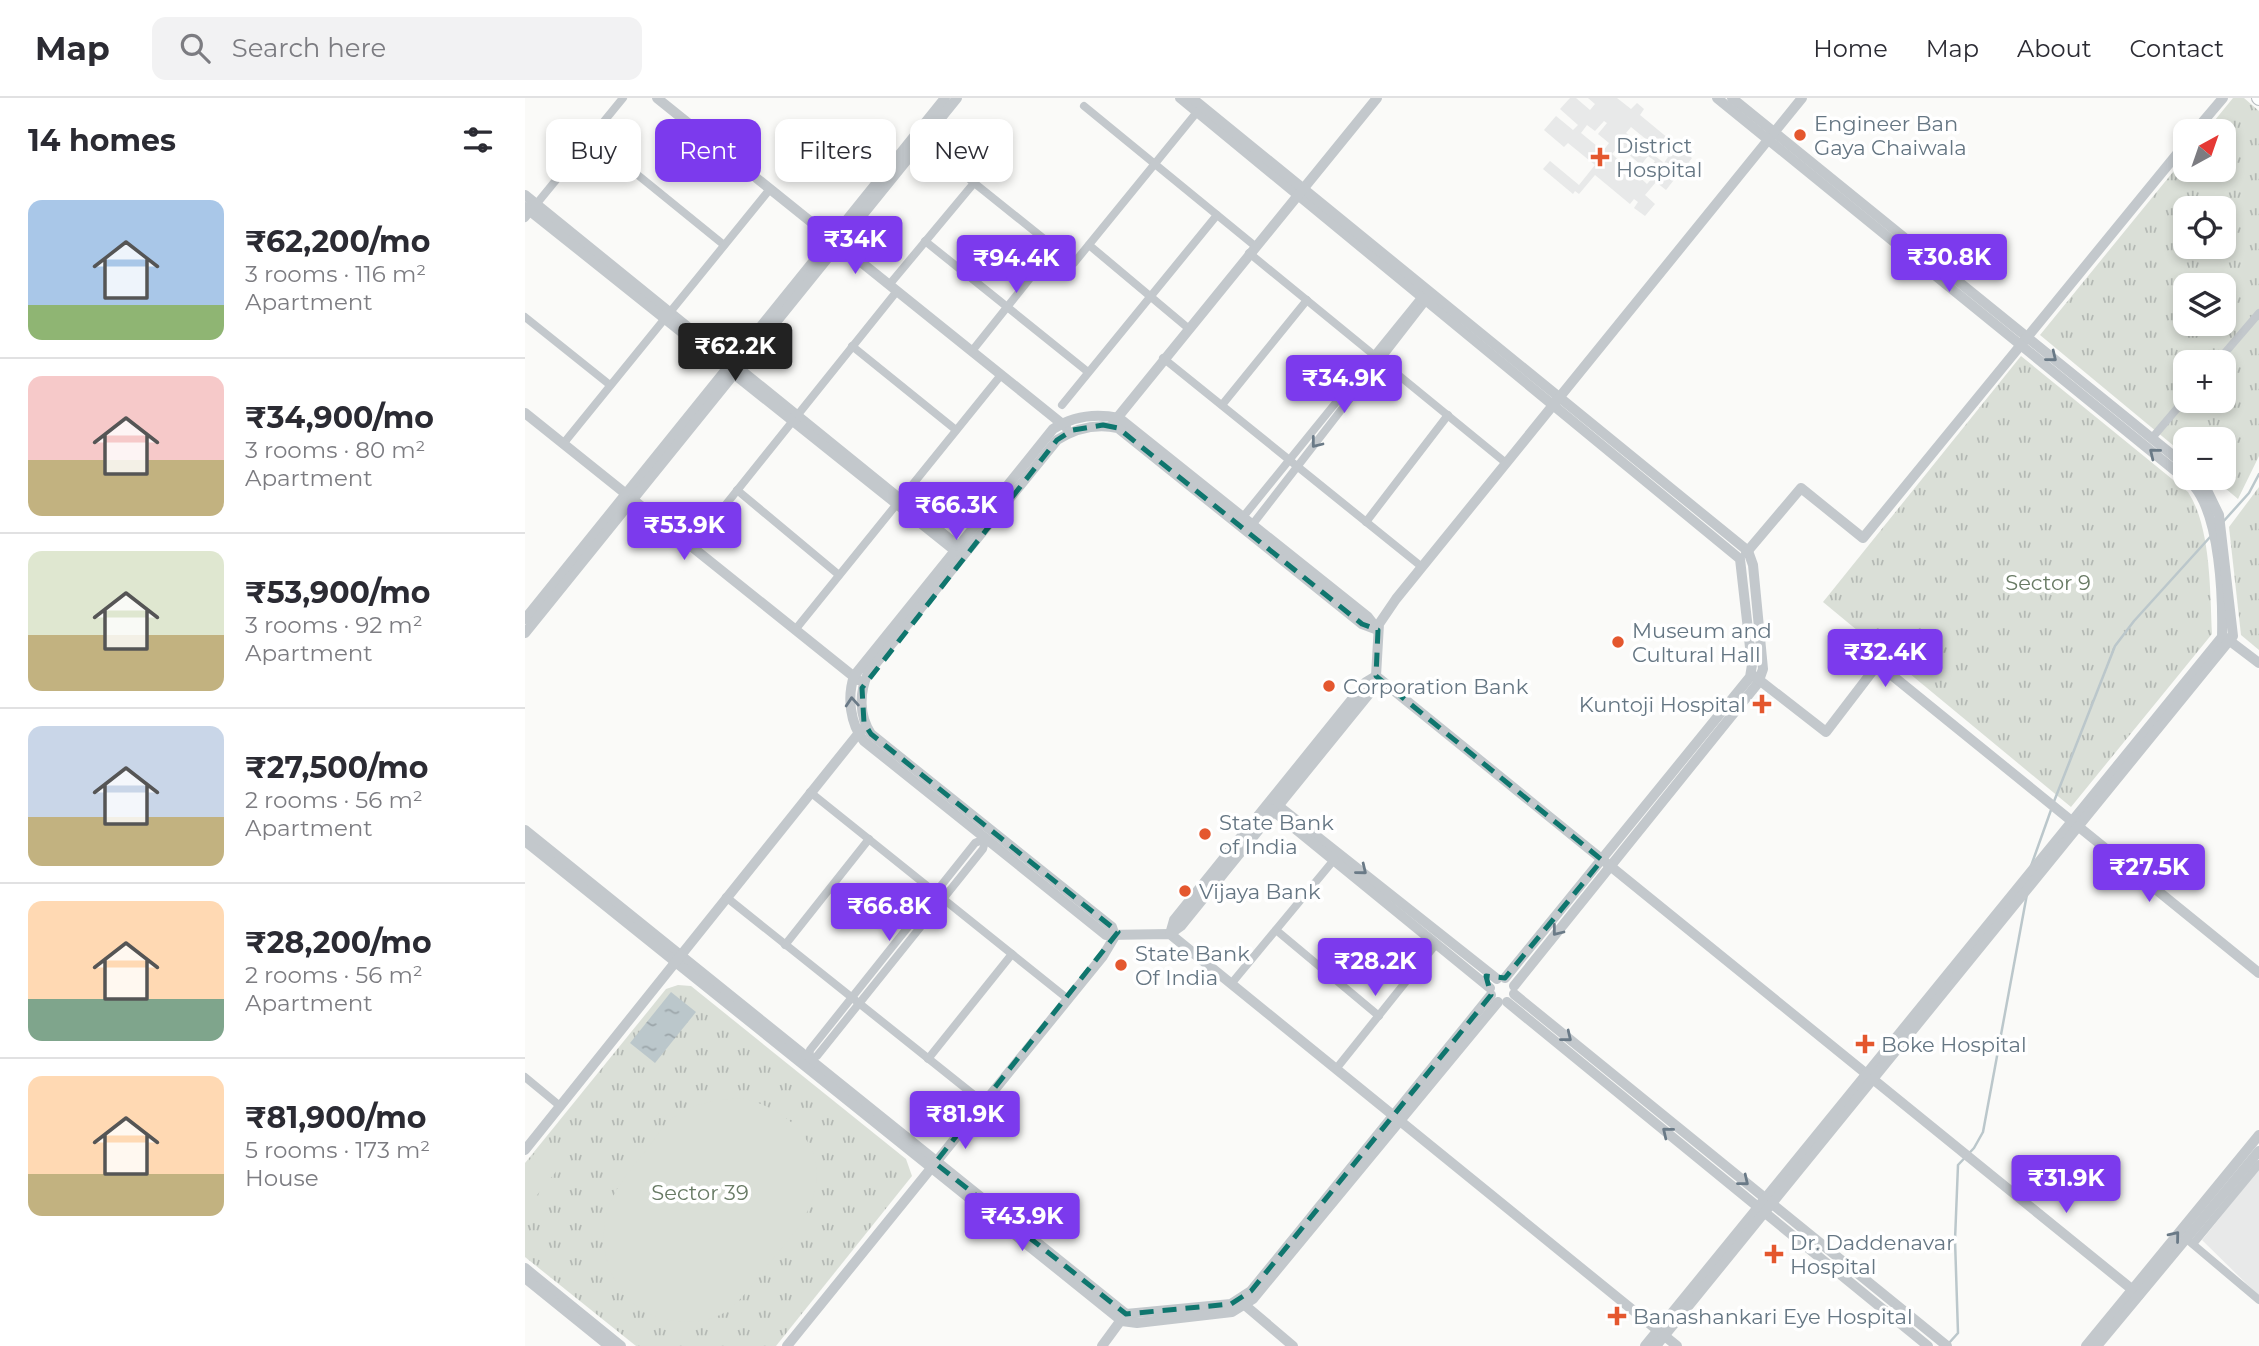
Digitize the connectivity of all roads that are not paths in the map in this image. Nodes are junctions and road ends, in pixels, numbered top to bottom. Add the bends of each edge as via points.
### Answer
1 (623, 98) edge
2 (657, 98) edge
3 (945, 98) edge
4 (957, 98) edge
5 (1180, 98) edge
6 (1192, 98) edge
7 (1377, 98) edge
8 (1717, 98) edge
9 (1732, 98) edge
10 (1803, 98) edge
11 (2223, 98) edge
12 (1084, 106) dead end
13 (1197, 112) junction
14 (606, 119) edge
15 (940, 119) edge
16 (2205, 119) edge
17 (1771, 136) junction
18 (910, 155) edge
19 (2173, 159) edge
20 (1155, 164) junction
21 (641, 178) edge
22 (553, 182) edge
23 (974, 183) joint
24 (770, 189) junction
25 (1300, 191) junction
26 (525, 195) edge
27 (529, 210) edge
28 (1217, 215) junction
29 (835, 241) junction
30 (925, 241) junction
31 (724, 245) junction
32 (1089, 245) junction
33 (1055, 247) junction
34 (1252, 250) junction
35 (893, 288) junction
36 (1426, 295) junction
37 (1150, 296) junction
38 (1307, 300) junction
39 (1007, 307) junction
40 (2259, 313) edge
41 (667, 315) junction
42 (525, 317) edge
43 (1188, 328) junction
44 (2023, 340) junction
45 (852, 346) junction
46 (2227, 350) edge
47 (972, 351) junction
48 (1377, 357) junction
49 (1163, 358) junction
50 (733, 368) junction
51 (1089, 372) junction
52 (1001, 374) junction
53 (610, 385) junction
54 (1557, 400) junction
55 (1062, 405) dead end
56 (1222, 405) junction
57 (525, 413) edge
58 (2173, 413) edge
59 (1448, 415) junction
60 (795, 418) junction
61 (1113, 422) junction
62 (1062, 423) junction
63 (956, 430) junction
64 (1071, 431) junction
65 (2152, 438) junction
66 (563, 444) junction
67 (2173, 455) edge
68 (1289, 460) junction
69 (1506, 463) junction
70 (1298, 467) junction
71 (737, 490) junction
72 (2205, 490) edge
73 (629, 497) junction
74 (899, 501) junction
75 (1243, 517) junction
76 (2216, 518) junction
77 (1366, 522) junction
78 (1252, 525) junction
79 (691, 548) junction
80 (957, 548) junction
81 (1744, 555) junction
82 (965, 556) junction
83 (1422, 566) junction
84 (839, 575) junction
85 (525, 619) edge
86 (795, 630) junction
87 (1378, 630) junction
88 (525, 633) edge
89 (2226, 638) junction
90 (2259, 663) edge
91 (854, 676) junction
92 (1376, 676) junction
93 (1755, 676) junction
94 (863, 684) junction
95 (862, 729) junction
96 (810, 792) junction
97 (1274, 807) junction
98 (2074, 824) junction
99 (525, 830) edge
100 (985, 838) junction
101 (869, 839) junction
102 (525, 841) edge
103 (1333, 861) junction
104 (1605, 862) junction
105 (2022, 889) junction
106 (936, 892) junction
107 (726, 897) junction
108 (943, 899) junction
109 (1276, 930) junction
110 (1170, 934) junction
111 (1115, 936) junction
112 (1436, 944) junction
113 (786, 945) junction
114 (1012, 954) junction
115 (677, 959) junction
116 (2259, 973) edge
117 (1501, 979) junction
118 (1231, 984) junction
119 (1502, 995) junction
120 (1068, 999) junction
121 (856, 1001) junction
122 (1379, 1016) junction
123 (928, 1059) junction
124 (809, 1060) junction
125 (1336, 1069) junction
126 (525, 1077) edge
127 (1871, 1078) junction
128 (984, 1104) junction
129 (560, 1106) junction
130 (1396, 1118) junction
131 (2259, 1135) edge
132 (525, 1150) edge
133 (2259, 1151) edge
134 (2259, 1164) edge
135 (933, 1166) junction
136 (1765, 1205) junction
137 (2190, 1242) junction
138 (525, 1268) edge
139 (525, 1278) edge
140 (2136, 1292) junction
141 (2259, 1300) edge
142 (1242, 1303) junction
143 (1124, 1317) junction
144 (1661, 1333) junction
145 (1943, 1343) edge
146 (609, 1346) edge
147 (621, 1346) edge
148 (787, 1346) edge
149 (1102, 1346) edge
150 (1293, 1346) edge
151 (1645, 1346) edge
152 (1656, 1346) edge
153 (1677, 1346) edge
154 (1929, 1346) edge
155 (2086, 1346) edge
156 (2097, 1346) edge

1 - 14 street
2 - 24 street
3 - 29 street
4 - 15 street
5 - 13 street
6 - 25 street
7 - 25 street
8 - 17 street
9 - 17 street
10 - 17 street
11 - 16 street
12 - 20 street
13 - 20 street
13 - 25 street
17 - 44 street
17 - 54 street
18 - 29 street
19 - 44 street
20 - 28 street
20 - 32 street
21 - 31 street
22 - 27 street
23 - 30 street
23 - 33 street
24 - 29 street
24 - 31 street
25 - 34 street
25 - 36 street
26 - 27 street
27 - 41 street
28 - 34 street
28 - 37 street
29 - 35 street
29 - 50 street
30 - 35 street
30 - 39 street
31 - 41 street
32 - 33 street via 1074,263
32 - 37 street
33 - 39 street
34 - 38 street
34 - 43 street
35 - 45 street
35 - 47 street
36 - 48 street
36 - 54 street
37 - 43 street
37 - 51 street
38 - 48 street
38 - 56 street
39 - 47 street
39 - 51 street
40 - 46 street
41 - 50 street
41 - 53 street
42 - 53 street
43 - 49 street
44 -> 65 street
76 -> 44 street via 2194,486
44 - 81 street via 1863,538 1801,488
45 - 60 street
45 - 63 street
47 - 52 street
48 - 59 street
48 - 68 street
48 -> 70 street
49 - 56 street
49 - 61 street
50 - 60 street
50 - 73 street
51 - 55 street
52 - 62 street
52 - 63 street
53 - 66 street
54 - 69 street
54 - 81 street
56 - 68 street
57 - 66 street
58 - 65 street
59 - 69 street
59 - 77 street
60 - 71 street
60 - 74 street
61 - 62 street via 1069,418
61 - 64 street
61 - 75 street
61 - 87 street via 1362,624
62 - 64 street
62 - 80 street
63 - 74 street
64 - 82 street via 1057,440
65 - 67 street
66 - 73 street
68 - 70 street
68 - 75 street
69 - 83 street
70 - 77 street
70 - 78 street
71 - 79 street
71 - 84 street
72 - 76 street
73 - 79 street
73 - 85 street
73 - 88 street
74 - 80 street
74 - 84 street
75 - 78 street
76 - 89 street via 2233,636
77 - 83 street
78 - 87 street via 1368,617
79 - 86 street
80 - 82 street
80 - 91 street
81 - 93 street
82 - 94 street
83 - 87 street
84 - 86 street
86 - 91 street
87 - 92 street
89 - 90 street
89 - 98 street
91 - 94 street
95 -> 91 street via 854,728
92 - 97 street via 1366,682
92 - 104 street
93 - 98 street via 1826,732 1878,664
93 - 104 street
94 - 95 street
95 - 96 street
95 - 100 street
95 - 111 street via 1112,927
96 - 101 street
96 - 107 street
97 - 103 street
97 - 110 street
97 -> 117 street
98 - 105 street
98 - 105 street via 2038,875
98 - 116 street
99 - 115 street
100 - 106 street via 975,843
100 - 108 street via 983,849
100 - 111 street via 1106,935
101 - 106 street
101 - 113 street
102 - 115 street
103 - 109 street
103 - 112 street
104 - 117 street
104 -> 119 street
104 - 127 street
105 - 127 street
106 - 108 street
106 - 121 street
107 - 113 street
107 - 115 street
108 - 114 street
108 - 121 street
109 - 118 street
109 - 122 street
110 - 111 street
110 - 118 street
111 - 120 street
112 - 119 street
112 - 122 street
113 - 121 street
114 - 120 street
114 - 123 street
115 - 124 street
115 - 129 street
115 - 135 street
117 - 119 street
117 - 119 street
118 - 125 street
119 - 130 street
119 - 136 street
120 - 128 street
121 - 123 street
121 - 124 street via 817,1056
122 - 125 street
123 - 128 street
124 - 135 street
125 - 130 street
126 - 129 street
127 - 136 street
127 - 140 street
128 - 135 street
129 - 132 street
130 - 142 street via 1253,1300
130 - 144 street
140 -> 131 street
133 - 137 street
134 - 137 street
135 - 143 street
135 - 148 street
136 - 144 street
136 - 145 street
136 - 154 street
137 - 140 street
137 - 141 street
138 - 147 street
139 - 146 street
140 - 155 street
140 - 156 street
142 - 143 street via 1232,1312 1137,1323
142 - 150 street
143 - 149 street
144 - 151 street
144 - 152 street
144 - 153 street

